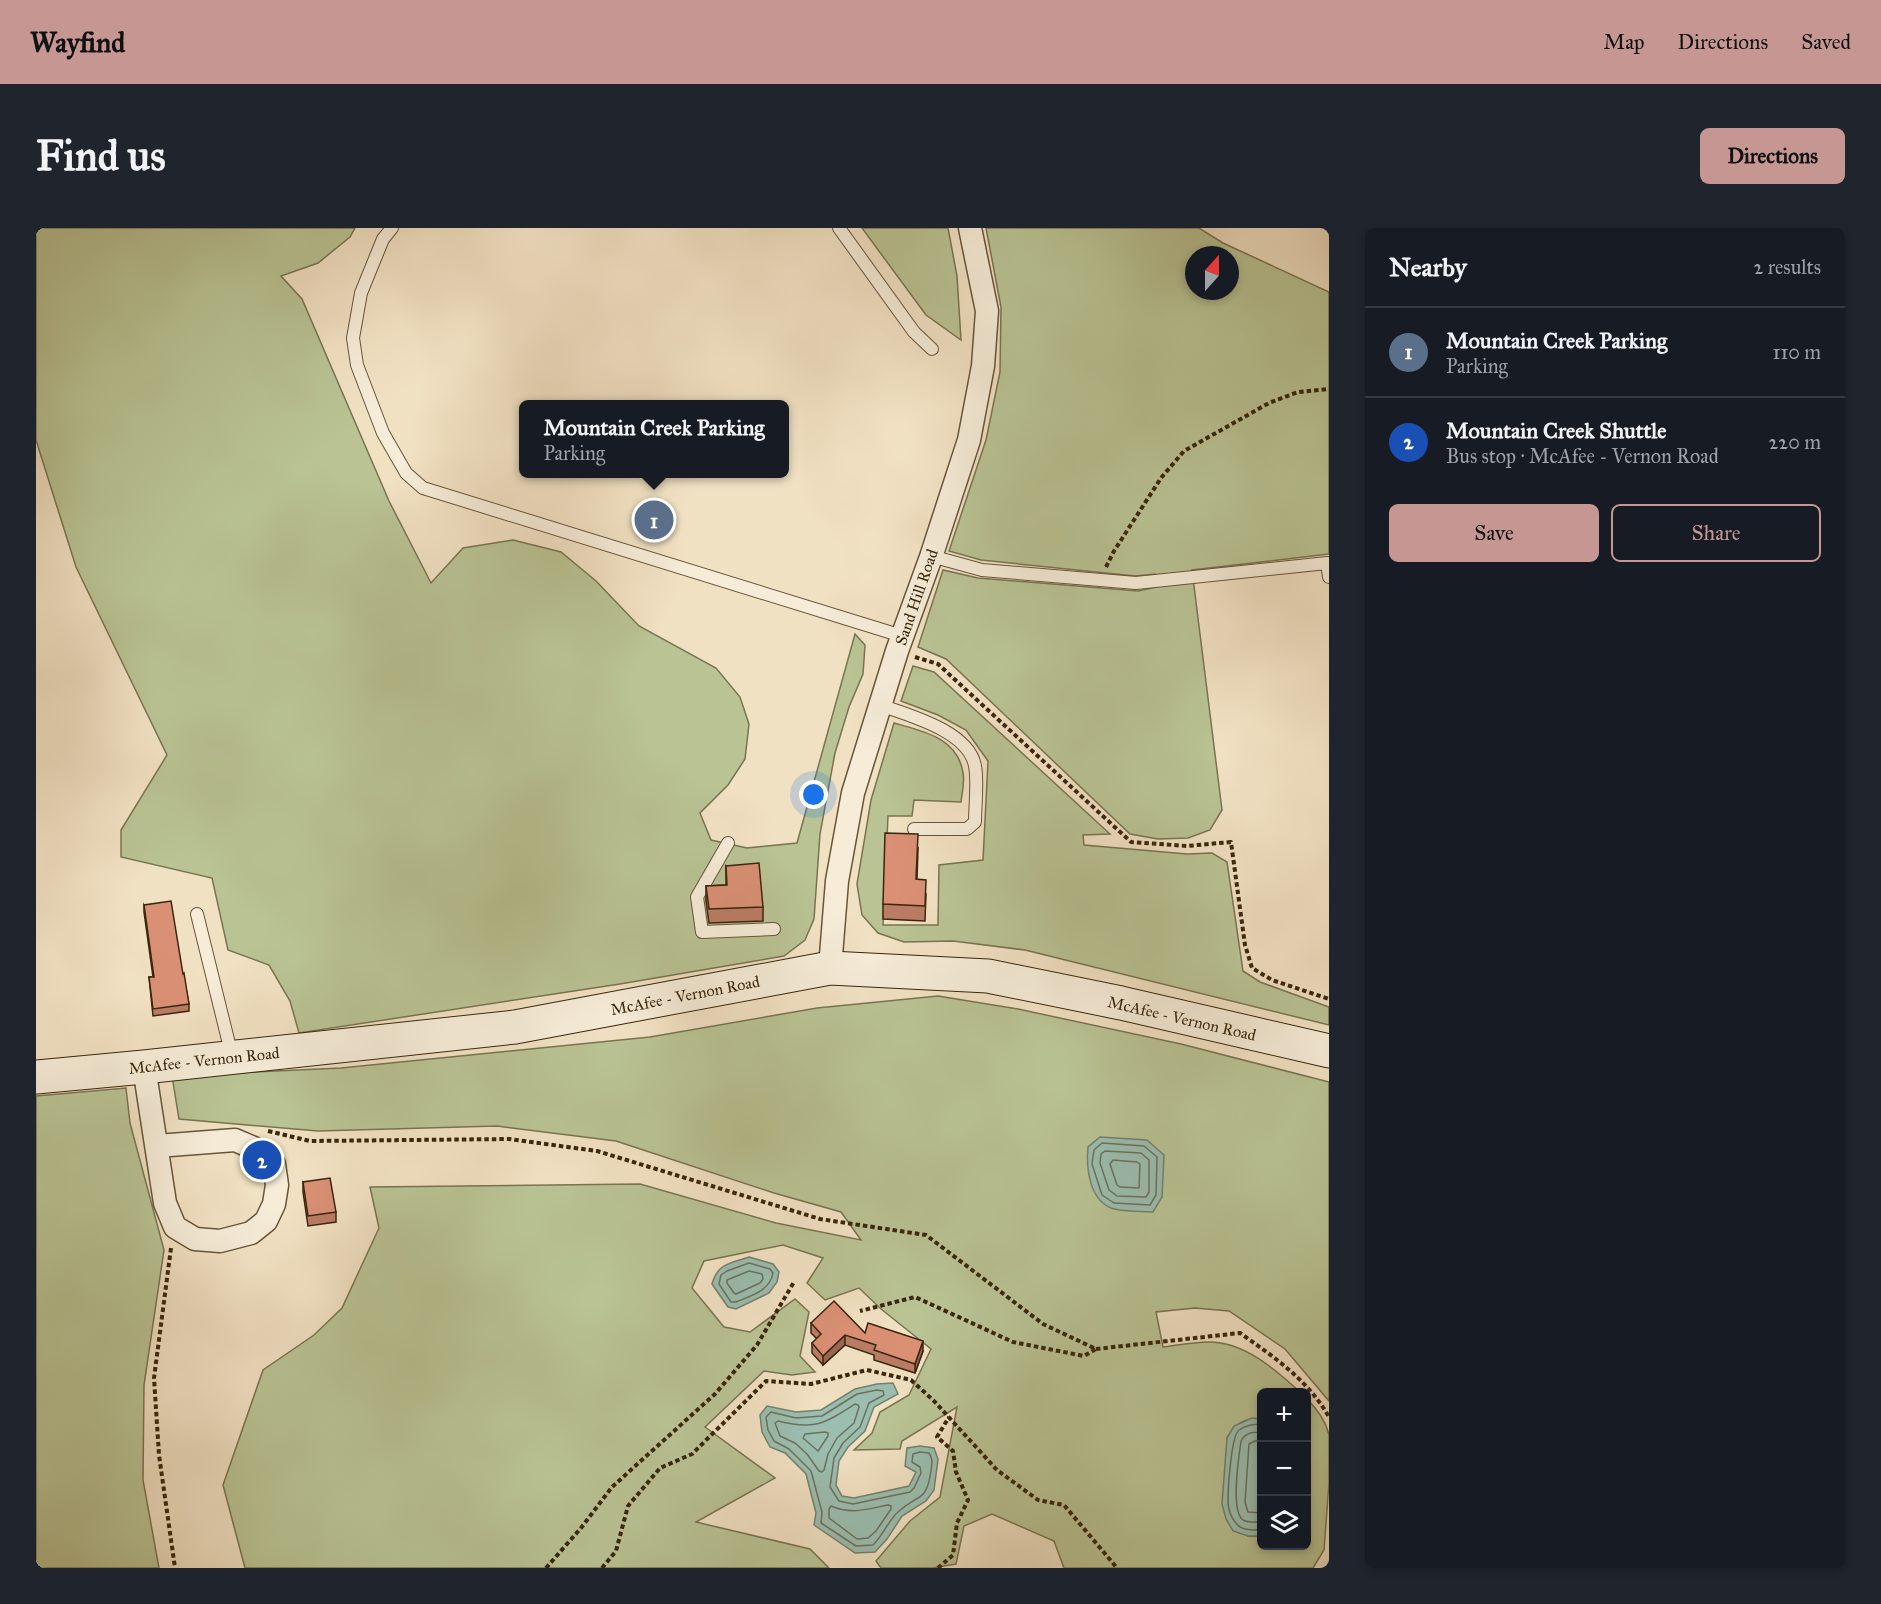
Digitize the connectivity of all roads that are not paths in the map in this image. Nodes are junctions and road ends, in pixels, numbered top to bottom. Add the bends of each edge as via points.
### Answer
1 (392, 228) edge
2 (839, 228) edge
3 (970, 228) edge
4 (933, 349) dead end
5 (931, 556) junction
6 (1329, 577) edge
7 (899, 643) junction
8 (880, 705) junction
9 (914, 829) dead end
10 (728, 843) dead end
11 (197, 914) dead end
12 (774, 929) dead end
13 (830, 968) junction
14 (1329, 1051) edge
15 (232, 1057) junction
16 (144, 1067) junction
17 (36, 1077) edge
18 (157, 1146) junction

1 - 7 lane via 382,238 361,293 353,338 357,365 384,433 406,473 423,488
2 - 4 lane via 914,332
3 - 5 street, Sand Hill Road via 987,311 983,366 969,440
5 - 6 lane via 982,570 1136,583 1327,563
5 - 7 street, Sand Hill Road
7 - 8 street, Sand Hill Road
8 - 9 lane via 942,730 969,749 975,766 975,822 967,829
8 - 13 street, Sand Hill Road via 853,793 837,881
10 - 12 lane via 697,897 702,932
11 - 15 lane
13 - 14 main road, McAfee - Vernon Road via 988,976
13 - 15 main road, McAfee - Vernon Road via 515,1027
15 - 16 main road, McAfee - Vernon Road
16 - 17 main road, McAfee - Vernon Road
16 - 18 street
18 - 18 street via 235,1140 256,1149 274,1164 278,1185 266,1221 251,1233 220,1241 195,1239 175,1227 165,1203

